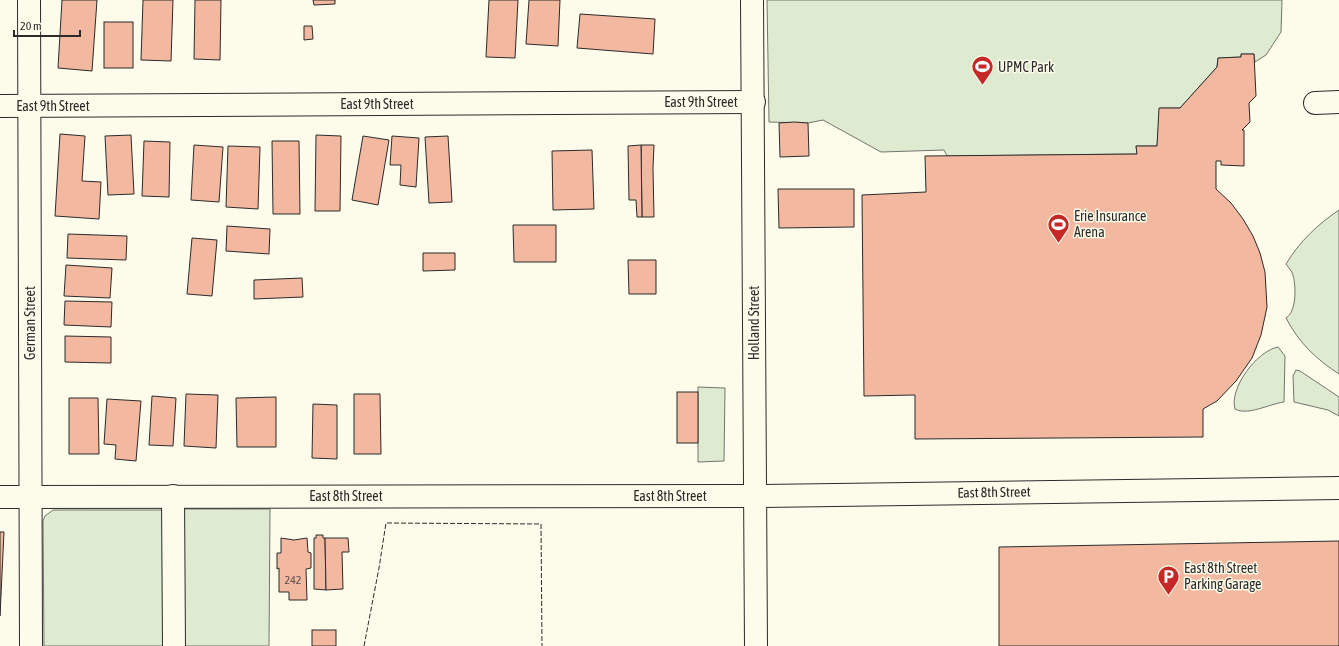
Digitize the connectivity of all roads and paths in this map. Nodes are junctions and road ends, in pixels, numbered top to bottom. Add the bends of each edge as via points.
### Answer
1 (29, 0) edge
2 (752, 0) edge
3 (754, 102) junction
4 (1315, 102) dead end
5 (1339, 102) edge
6 (0, 106) edge
7 (29, 106) junction
8 (1339, 488) edge
9 (173, 496) junction
10 (756, 496) junction
11 (0, 497) edge
12 (30, 497) junction
13 (31, 646) edge
14 (174, 646) edge
15 (756, 646) edge

1 - 7 street, German Street
2 - 3 street, Holland Street
3 - 7 street, East 9th Street
3 - 10 street, Holland Street via 753,309
4 - 5 street
6 - 7 street, East 9th Street
7 - 12 street, German Street
8 - 10 street, East 8th Street
9 - 10 street, East 8th Street
9 - 12 street, East 8th Street
9 - 14 street
10 - 15 street, Holland Street
11 - 12 street, East 8th Street
12 - 13 street, German Street

